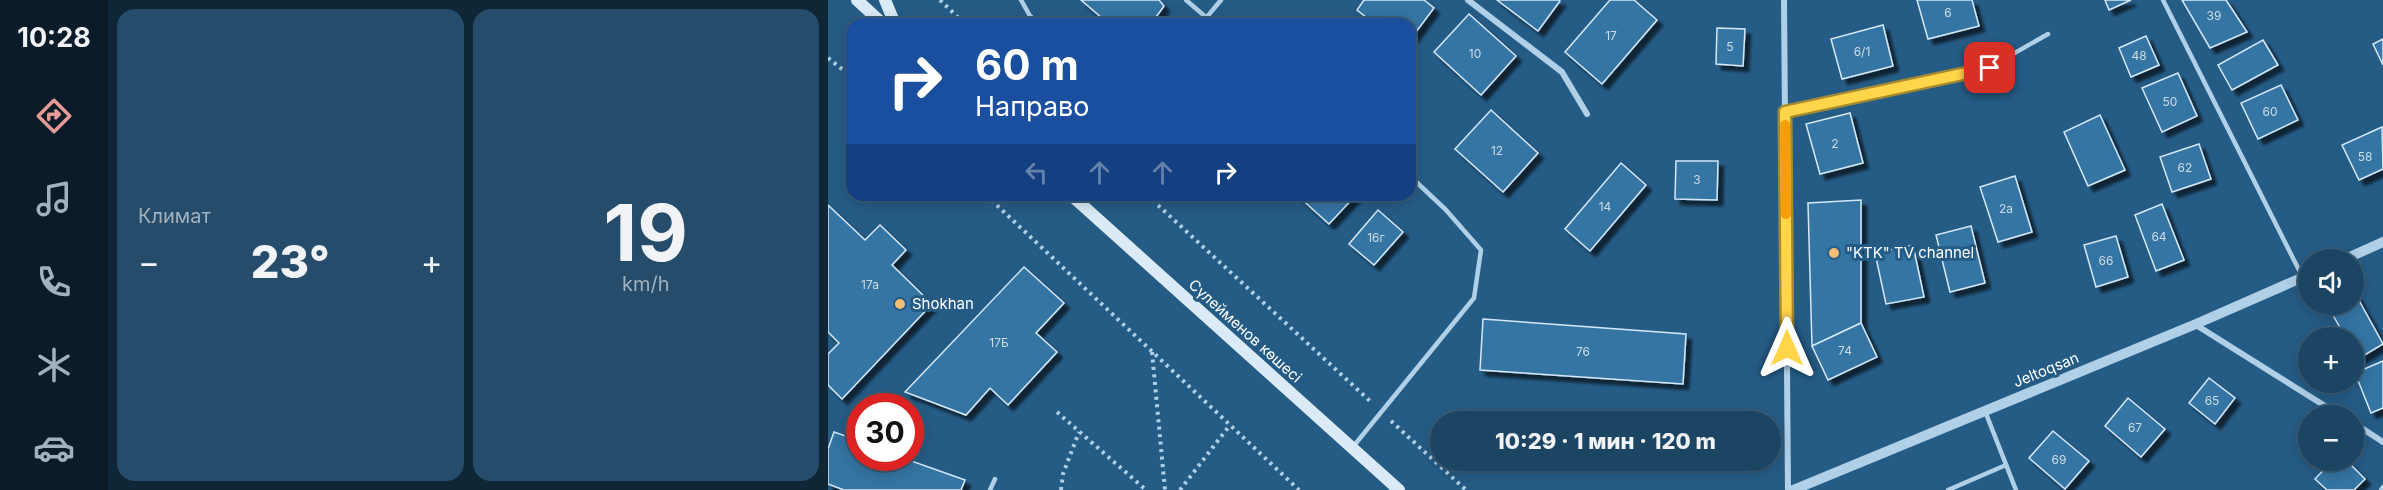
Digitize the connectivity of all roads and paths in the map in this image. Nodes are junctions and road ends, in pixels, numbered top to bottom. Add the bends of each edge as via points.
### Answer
1 (857, 0) edge
2 (885, 0) edge
3 (940, 0) edge
4 (1021, 0) edge
5 (1186, 0) edge
6 (1221, 0) edge
7 (1468, 0) edge
8 (1784, 0) edge
9 (2163, 0) edge
10 (876, 18) edge
11 (892, 18) edge
12 (958, 18) edge
13 (1032, 18) edge
14 (1206, 18) joint
15 (2048, 34) dead end
16 (828, 58) edge
17 (846, 72) edge
18 (1785, 112) junction
19 (1587, 114) dead end
20 (1416, 182) edge
21 (992, 201) edge
22 (1078, 201) edge
23 (1153, 201) edge
24 (2383, 242) edge
25 (2364, 251) edge
26 (2298, 261) edge
27 (2298, 279) edge
28 (2196, 324) junction
29 (1152, 351) junction
30 (2324, 405) edge
31 (1985, 411) junction
32 (1057, 412) dead end
33 (1381, 412) junction
34 (1230, 425) junction
35 (2364, 430) edge
36 (1079, 432) junction
37 (2383, 442) edge
38 (1352, 448) junction
39 (2006, 465) junction
40 (995, 479) dead end
41 (990, 490) edge
42 (1061, 490) edge
43 (1146, 490) edge
44 (1165, 490) edge
45 (1180, 490) edge
46 (1299, 490) edge
47 (1399, 490) edge
48 (1466, 490) edge
49 (1788, 490) edge
50 (1793, 490) edge
51 (1948, 490) edge
52 (2016, 490) edge

1 - 10 main road
2 - 11 main road
3 - 12 path
4 - 13 lane
5 - 14 lane
6 - 14 lane
7 - 19 street via 1562,72
8 - 18 street
9 - 26 lane
15 - 18 lane via 1990,68
16 - 17 path
18 - 49 street
20 - 33 lane via 1481,250 1474,298
21 - 29 path
22 - 38 main road, Сүлейменов көшесі
23 - 33 path
24 - 25 street
27 - 28 street, Jeltoqsan
28 - 30 street
28 - 31 street, Jeltoqsan
29 - 34 path
29 - 44 path
31 - 39 lane
31 - 50 street, Jeltoqsan
32 - 36 path
33 - 38 lane
33 - 48 path
34 - 45 path
34 - 46 path
35 - 37 street
36 - 42 path
36 - 43 path
38 - 47 main road, Сүлейменов көшесі
39 - 51 lane
39 - 52 lane
40 - 41 lane

